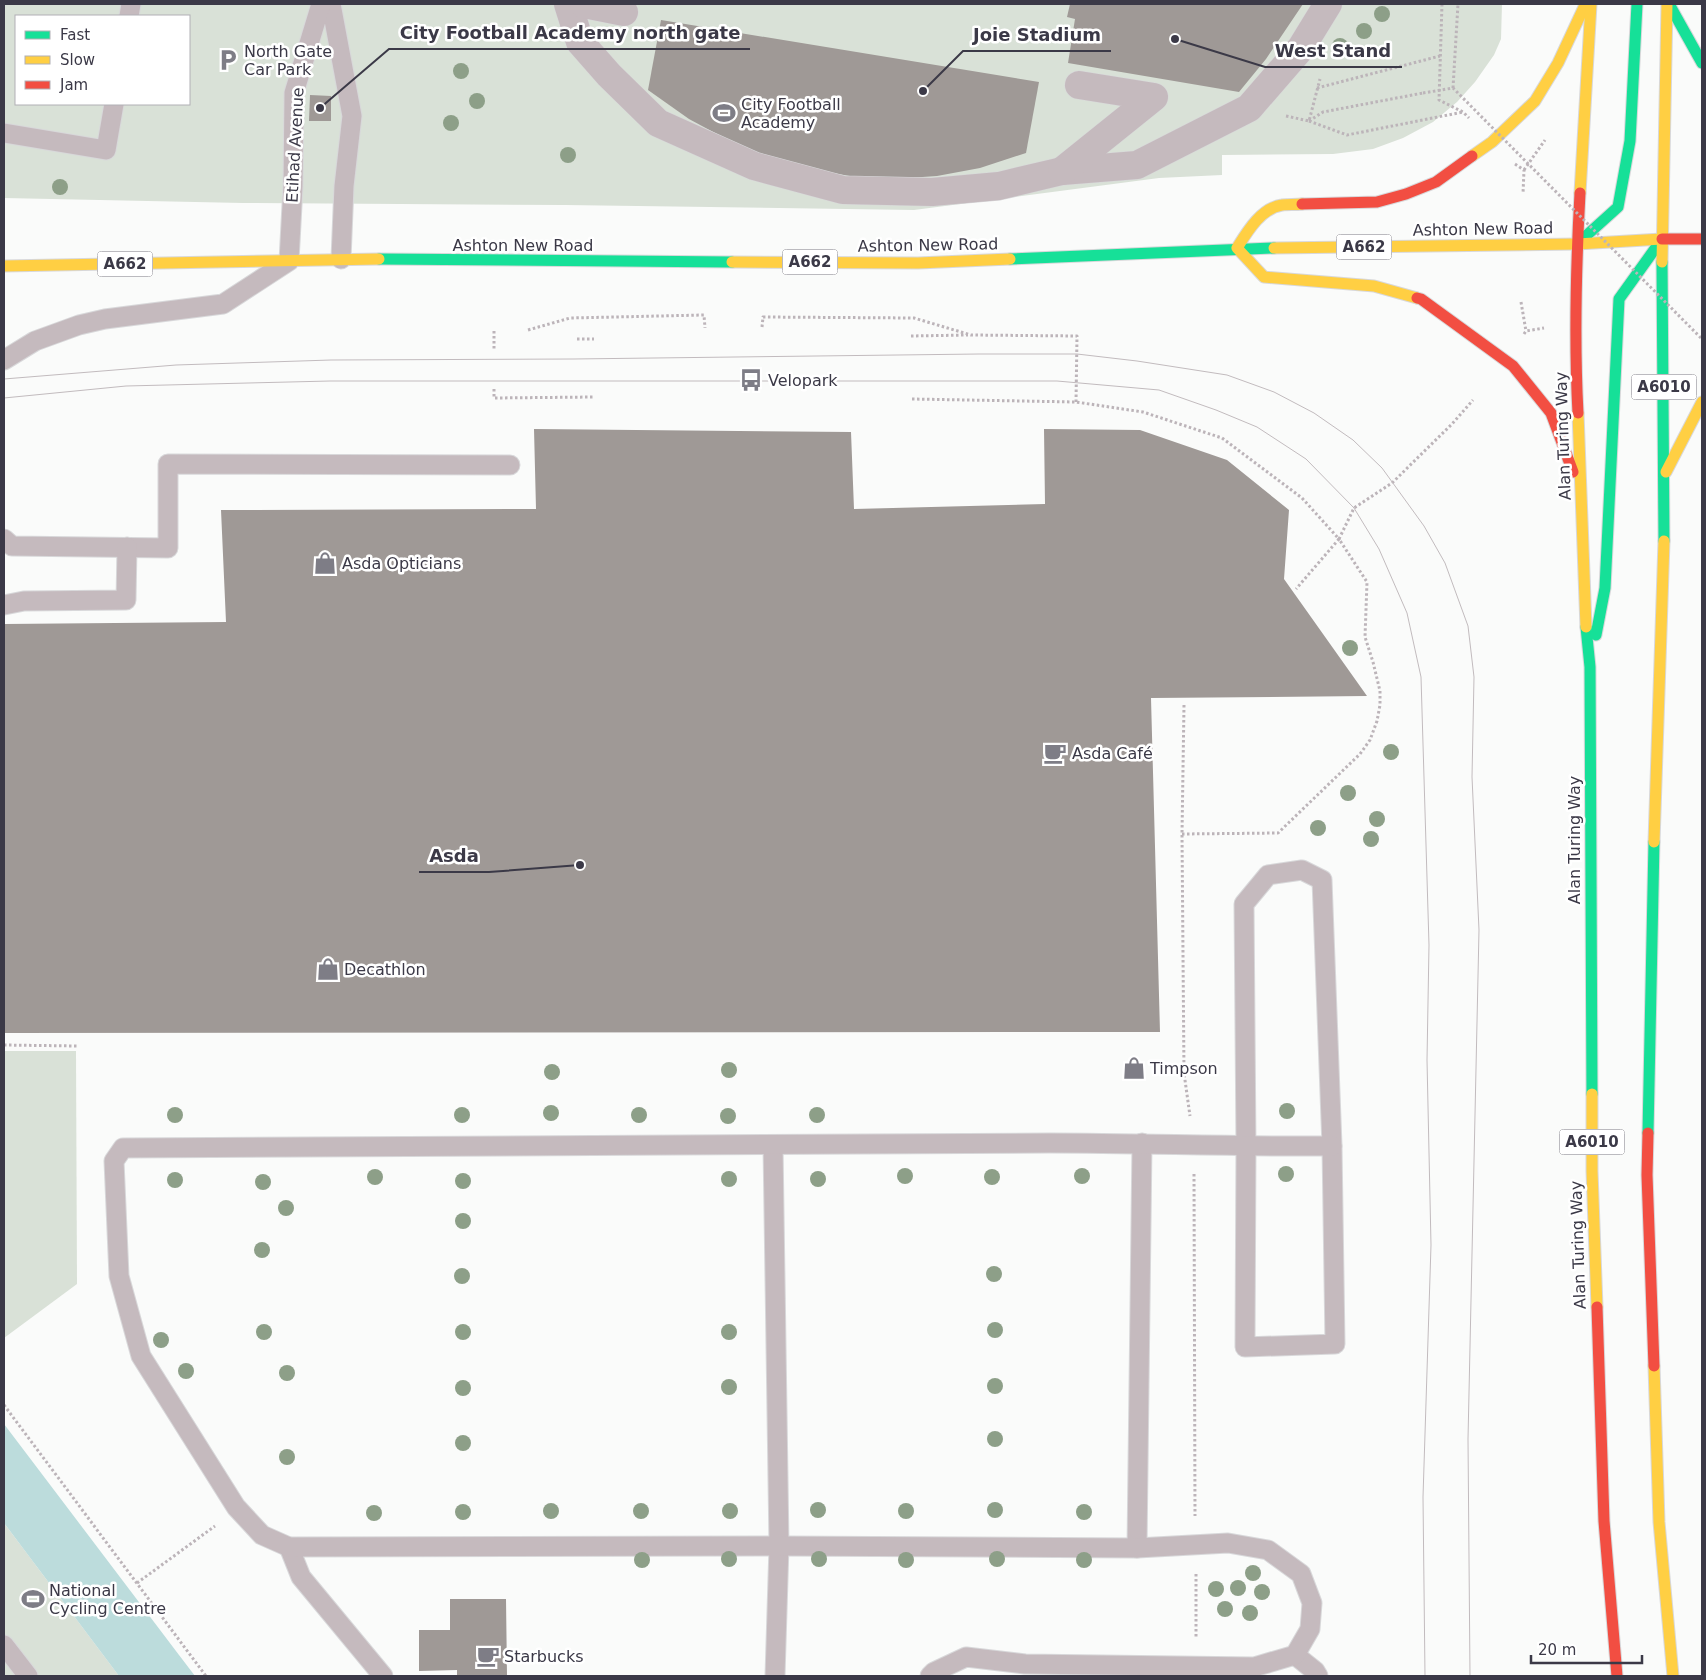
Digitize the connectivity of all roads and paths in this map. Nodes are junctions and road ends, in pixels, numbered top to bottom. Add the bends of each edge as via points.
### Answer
1 (321, 4) edge
2 (331, 4) edge
3 (568, 4) edge
4 (584, 4) edge
5 (1328, 4) edge
6 (1442, 4) edge
7 (1458, 4) edge
8 (1585, 4) edge
9 (1591, 4) edge
10 (1637, 4) edge
11 (1668, 4) edge
12 (624, 12) dead end
13 (1440, 56) junction
14 (1702, 63) edge
15 (1079, 85) dead end
16 (1317, 88) dead end
17 (1453, 88) junction
18 (114, 105) edge
19 (4, 133) edge
20 (1550, 133) dead end
21 (1511, 160) dead end
22 (1524, 170) junction
23 (1062, 171) junction
24 (1524, 194) dead end
25 (1702, 238) edge
26 (1662, 239) junction
27 (1577, 244) junction
28 (1237, 248) junction
29 (341, 259) junction
30 (289, 261) junction
31 (4, 266) edge
32 (1521, 302) dead end
33 (762, 327) dead end
34 (704, 328) dead end
35 (528, 330) dead end
36 (494, 331) dead end
37 (1526, 331) dead end
38 (971, 334) junction
39 (911, 336) dead end
40 (577, 339) dead end
41 (594, 339) dead end
42 (1702, 339) edge
43 (494, 350) dead end
44 (4, 360) edge
45 (494, 389) dead end
46 (595, 397) dead end
47 (912, 399) dead end
48 (1473, 400) dead end
49 (1076, 402) junction
50 (1702, 402) edge
51 (510, 465) dead end
52 (1664, 475) junction
53 (1582, 497) junction
54 (4, 539) edge
55 (1339, 539) junction
56 (127, 547) junction
57 (1296, 589) dead end
58 (4, 605) edge
59 (1590, 667) junction
60 (1184, 705) dead end
61 (1182, 834) junction
62 (4, 1045) edge
63 (77, 1046) dead end
64 (1142, 1143) junction
65 (773, 1145) junction
66 (1194, 1145) junction
67 (1332, 1146) junction
68 (1246, 1147) junction
69 (4, 1405) edge
70 (236, 1507) junction
71 (1196, 1545) junction
72 (779, 1546) junction
73 (289, 1547) junction
74 (1137, 1548) junction
75 (137, 1583) junction
76 (4, 1645) edge
77 (1295, 1655) junction
78 (1196, 1665) junction
79 (1025, 1670) edge
80 (1108, 1671) edge
81 (1140, 1671) edge
82 (28, 1676) edge
83 (206, 1676) edge
84 (383, 1676) edge
85 (776, 1676) edge
86 (930, 1676) edge
87 (1318, 1676) edge
88 (1617, 1676) edge
89 (1674, 1676) edge

1 - 30 lane, Etihad Avenue via 294,93
2 - 29 lane via 352,116 344,186
3 - 23 street via 580,42 658,123 754,166 844,190 913,192 998,186
4 - 12 street
5 - 23 street via 1300,48 1249,108 1137,165
6 - 13 path
7 - 17 path
8 - 28 main road via 1558,63 1535,101 1492,142 1436,182 1377,202 1280,205 1255,221
9 - 27 main road, Alan Turing Way / A6010
10 - 27 main road via 1630,141 1618,207
11 - 14 main road
11 - 26 main road, A6010
13 - 16 path
13 - 17 path, bridge via 1439,100 1463,112 1347,135 1309,121 1323,112
15 - 23 street via 1154,97
17 - 42 path, bridge
18 - 19 lane via 106,150
20 - 22 path
21 - 22 path
22 - 24 path
25 - 26 main road, Ashton New Road
26 - 27 main road, Ashton New Road
26 - 52 main road, A6010
26 - 59 main road via 1619,299 1606,588
27 - 28 main road, Ashton New Road / A662
27 - 53 main road, Alan Turing Way / A6010 via 1576,375
28 - 29 main road, Ashton New Road / A662 via 918,263
28 - 53 main road via 1264,277 1374,286 1421,300 1504,358 1551,413
29 - 30 main road, Ashton New Road / A662
30 - 31 main road, Ashton New Road / A662
30 - 44 lane via 223,304 78,325 35,341
32 - 37 path
33 - 38 path via 762,317 914,318
34 - 35 path via 704,315 570,318
36 - 43 path
38 - 39 path
38 - 49 path via 1077,336
40 - 41 path
45 - 46 path via 494,398
47 - 49 path
48 - 55 path via 1392,483 1354,508
49 - 55 path via 1143,412 1222,438 1302,498
50 - 52 main road
51 - 56 lane via 168,464 168,548
52 - 89 main road, A6010 via 1647,1175 1659,1522
53 - 59 main road, Alan Turing Way / A6010 via 1584,608
54 - 56 lane via 12,546
55 - 57 path
55 - 61 path via 1367,582 1365,637 1380,691 1377,721 1370,740 1278,834
56 - 58 lane via 126,600 24,601
59 - 88 main road, Alan Turing Way / A6010 via 1592,1170 1604,1521
60 - 61 path
61 - 66 path via 1184,1073
62 - 63 path
64 - 65 lane
64 - 66 lane
64 - 74 lane
65 - 70 lane via 123,1148 114,1161 119,1276 141,1356
65 - 72 lane
66 - 68 lane
66 - 71 path
67 - 68 lane
67 - 68 lane via 1335,1344 1245,1347
67 - 68 lane via 1322,880 1302,870 1268,875 1244,904
69 - 75 path
70 - 73 lane via 262,1535
70 - 75 path via 209,1532
71 - 74 lane
71 - 77 lane via 1228,1543 1268,1550 1301,1574 1312,1603 1310,1629
71 - 78 path
72 - 73 lane
72 - 74 lane
72 - 85 lane
73 - 84 lane via 302,1577
75 - 83 path
76 - 82 lane
77 - 78 lane via 1254,1667
77 - 87 lane
78 - 81 lane
79 - 80 lane
79 - 86 lane via 966,1657
80 - 81 lane

